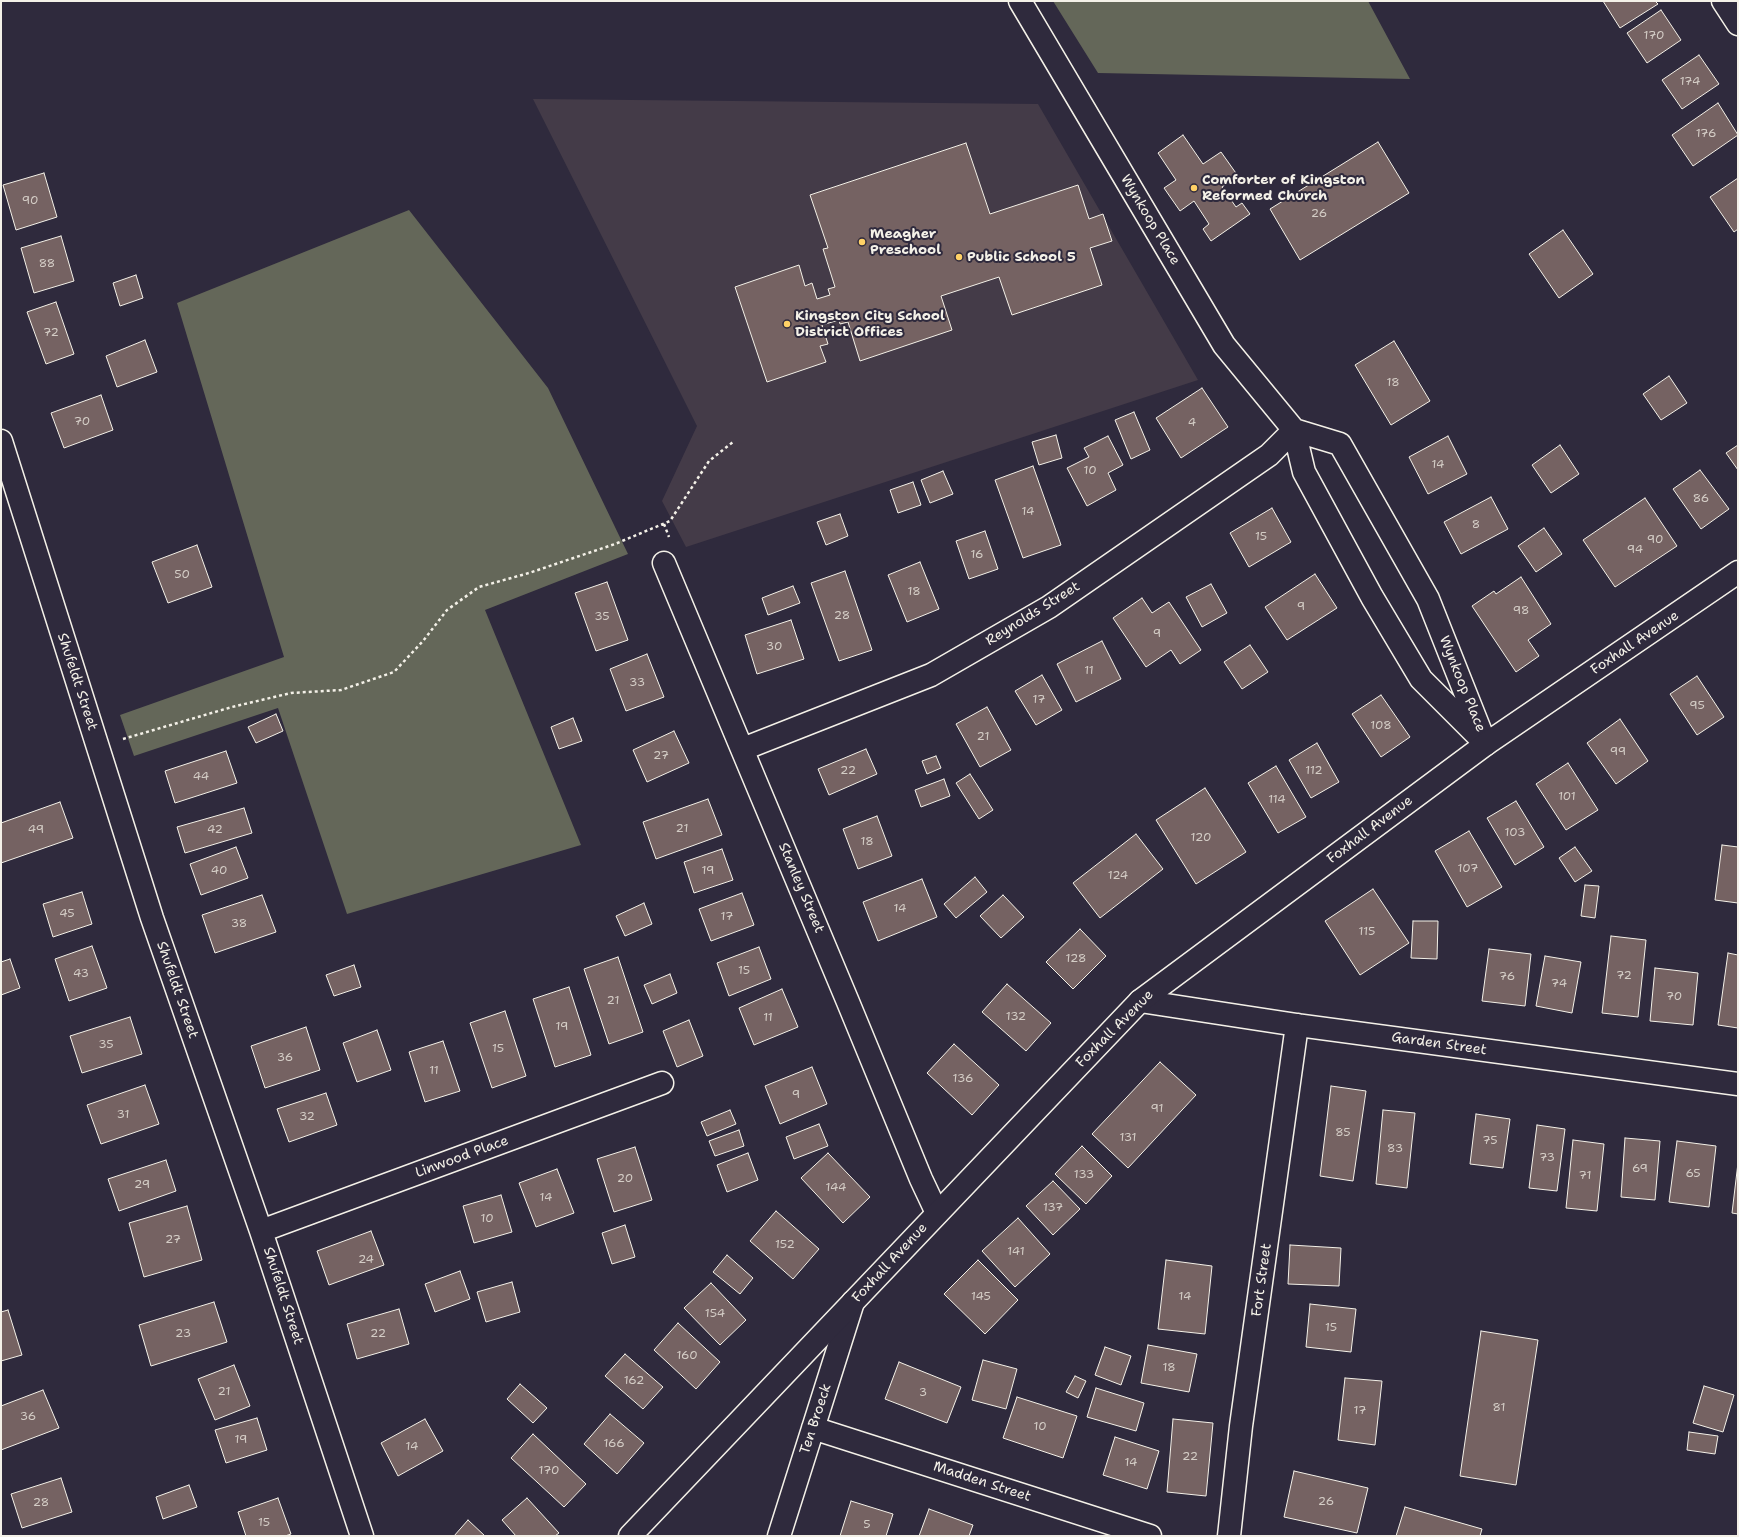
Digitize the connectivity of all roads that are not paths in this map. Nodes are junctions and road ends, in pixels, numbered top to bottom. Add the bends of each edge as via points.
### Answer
1 (1020, 1) edge
2 (1723, 1) edge
3 (1738, 24) edge
4 (1294, 430) junction
5 (1, 441) edge
6 (664, 563) dead end
7 (1738, 572) edge
8 (1486, 744) junction
9 (743, 749) junction
10 (1140, 1001) junction
11 (1297, 1025) junction
12 (662, 1083) dead end
13 (1738, 1084) edge
14 (937, 1213) junction
15 (261, 1231) junction
16 (853, 1302) junction
17 (813, 1428) junction
18 (362, 1536) edge
19 (630, 1536) edge
20 (779, 1536) edge
21 (1150, 1536) edge
22 (1229, 1536) edge

1 - 4 street, Wynkoop Place via 1224,344
2 - 3 street
4 - 8 street, Wynkoop Place via 1304,472 1372,597 1421,679
4 - 8 street, Wynkoop Place via 1340,444 1428,599
4 - 9 street, Reynolds Street via 1269,455 1049,607 931,675
5 - 15 street, Shufeldt Street via 152,918
6 - 9 street, Stanley Street
7 - 8 street, Foxhall Avenue
8 - 10 street, Foxhall Avenue
9 - 14 street, Stanley Street
10 - 11 street, Garden Street
10 - 14 street, Foxhall Avenue
11 - 13 street, Garden Street
11 - 22 street, Fort Street via 1241,1426
12 - 15 street, Linwood Place
14 - 16 street, Foxhall Avenue
15 - 18 street, Shufeldt Street
16 - 17 street, Ten Broeck
16 - 19 street, Foxhall Avenue
17 - 20 street, Ten Broeck
17 - 21 street, Madden Street

